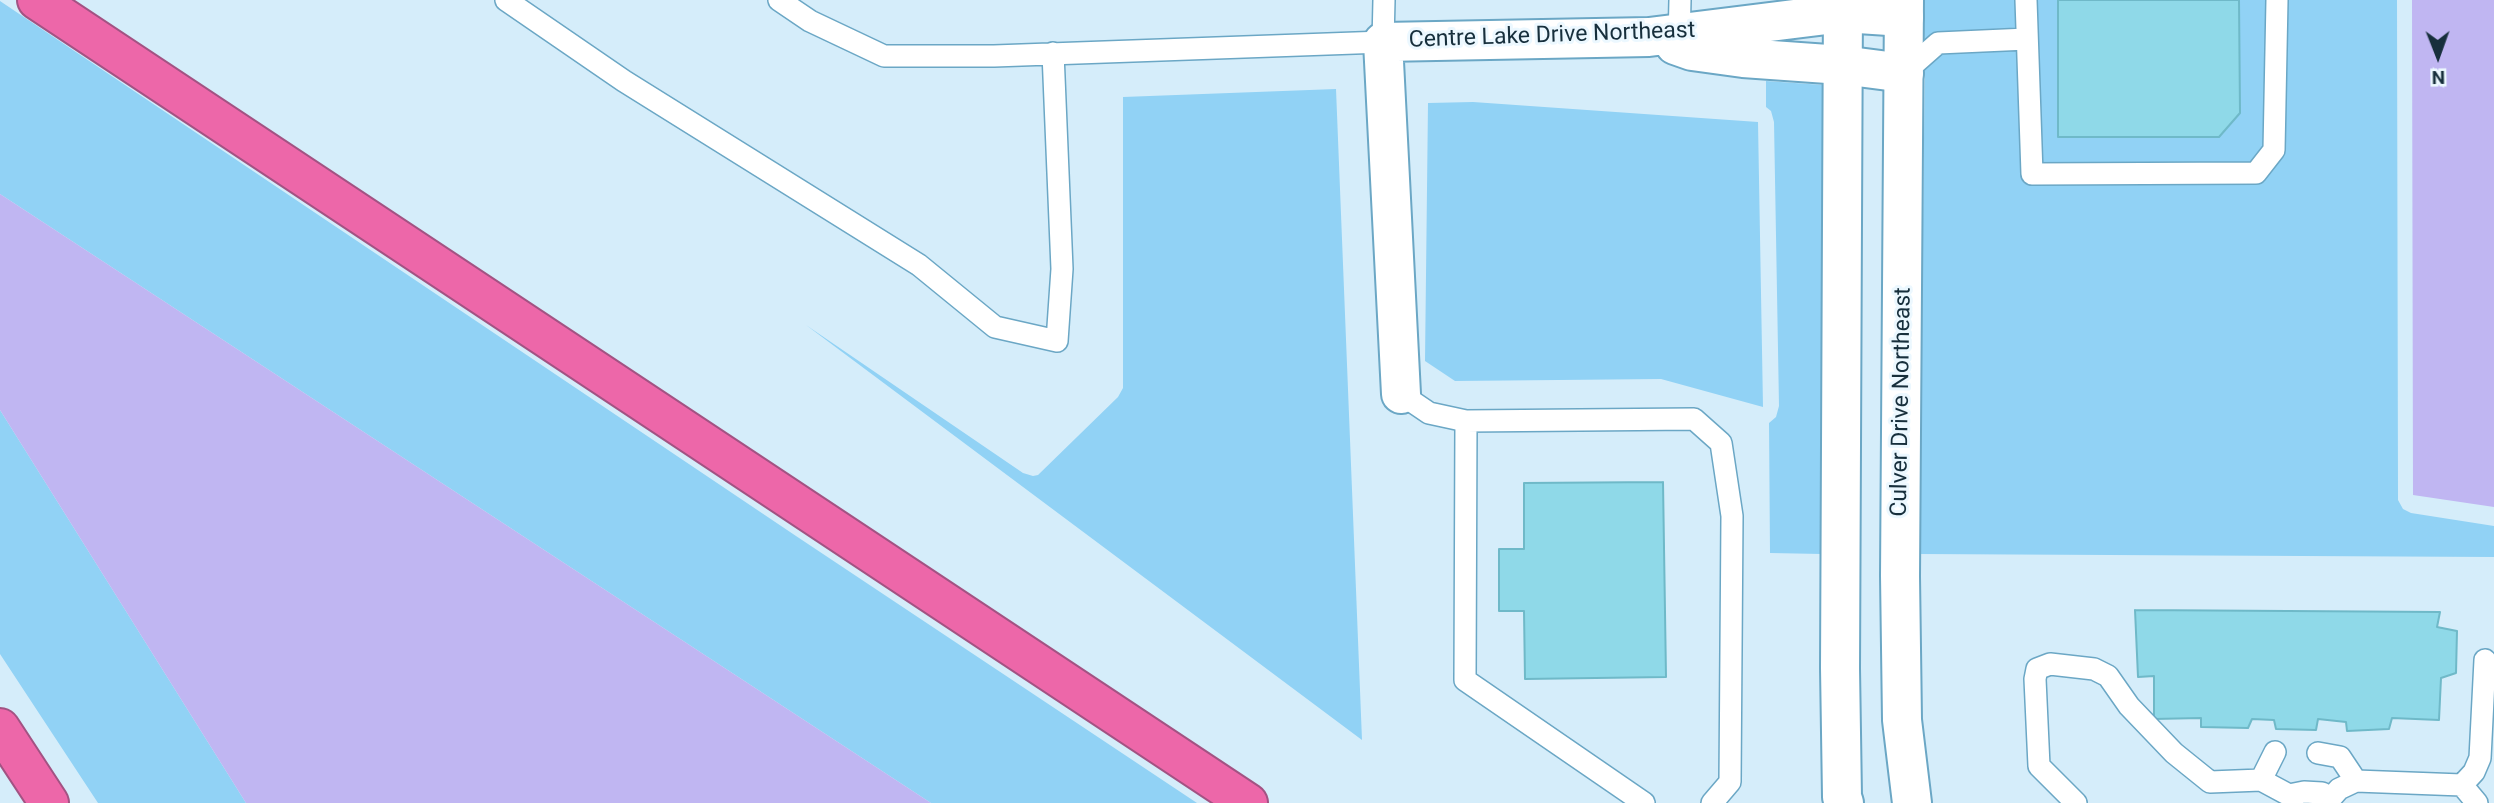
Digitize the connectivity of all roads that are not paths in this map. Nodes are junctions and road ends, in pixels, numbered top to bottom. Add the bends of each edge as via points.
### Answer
1 (37, 0) edge
2 (506, 0) edge
3 (779, 0) edge
4 (1384, 0) edge
5 (2026, 0) edge
6 (2277, 0) edge
7 (1843, 6) edge
8 (1904, 8) edge
9 (1672, 29) edge
10 (2027, 39) junction
11 (1383, 42) junction
12 (1938, 43) junction
13 (1053, 53) junction
14 (1842, 65) junction
15 (1904, 73) junction
16 (1401, 394) joint
17 (1466, 421) junction
18 (2485, 660) dead end
19 (0, 728) edge
20 (2275, 752) dead end
21 (2318, 753) dead end
22 (2261, 780) junction
23 (2356, 780) junction
24 (2462, 785) junction
25 (2289, 799) edge
26 (2330, 800) edge
27 (49, 803) edge
28 (1248, 803) edge
29 (1644, 803) edge
30 (1712, 803) edge
31 (1844, 803) edge
32 (1912, 803) edge
33 (2076, 803) edge
34 (2477, 803) edge

1 - 28 highway
2 - 13 lane via 624,81 919,265 995,327 1057,341 1062,270
3 - 13 lane via 810,21 884,56
4 - 11 lane
5 - 10 lane
6 - 10 lane via 2274,150 2256,173 2032,174
7 - 8 street, Centre Lake Drive Northeast
7 - 9 street, Centre Lake Drive Northeast
7 - 14 street
8 - 12 lane
8 - 15 street, Culver Drive Northeast
9 - 11 street, Centre Lake Drive Northeast
9 - 14 street via 1742,58
10 - 12 lane
11 - 13 lane
11 - 16 street, Centre Lake Drive Northeast
12 - 15 lane
14 - 15 street
14 - 31 street via 1840,668
15 - 32 street, Culver Drive Northeast via 1900,576 1902,720
16 - 17 lane via 1429,413
17 - 29 lane via 1465,680
17 - 30 lane via 1694,419 1721,443 1732,516 1730,782
18 - 24 lane via 2480,758
19 - 27 highway
20 - 22 lane
21 - 23 lane via 2340,757
22 - 25 lane
22 - 33 lane via 2210,782 2174,753 2129,706 2108,676 2050,664 2036,669 2039,766
23 - 24 lane
23 - 26 lane
24 - 34 lane
25 - 26 lane via 2304,792 2322,793

